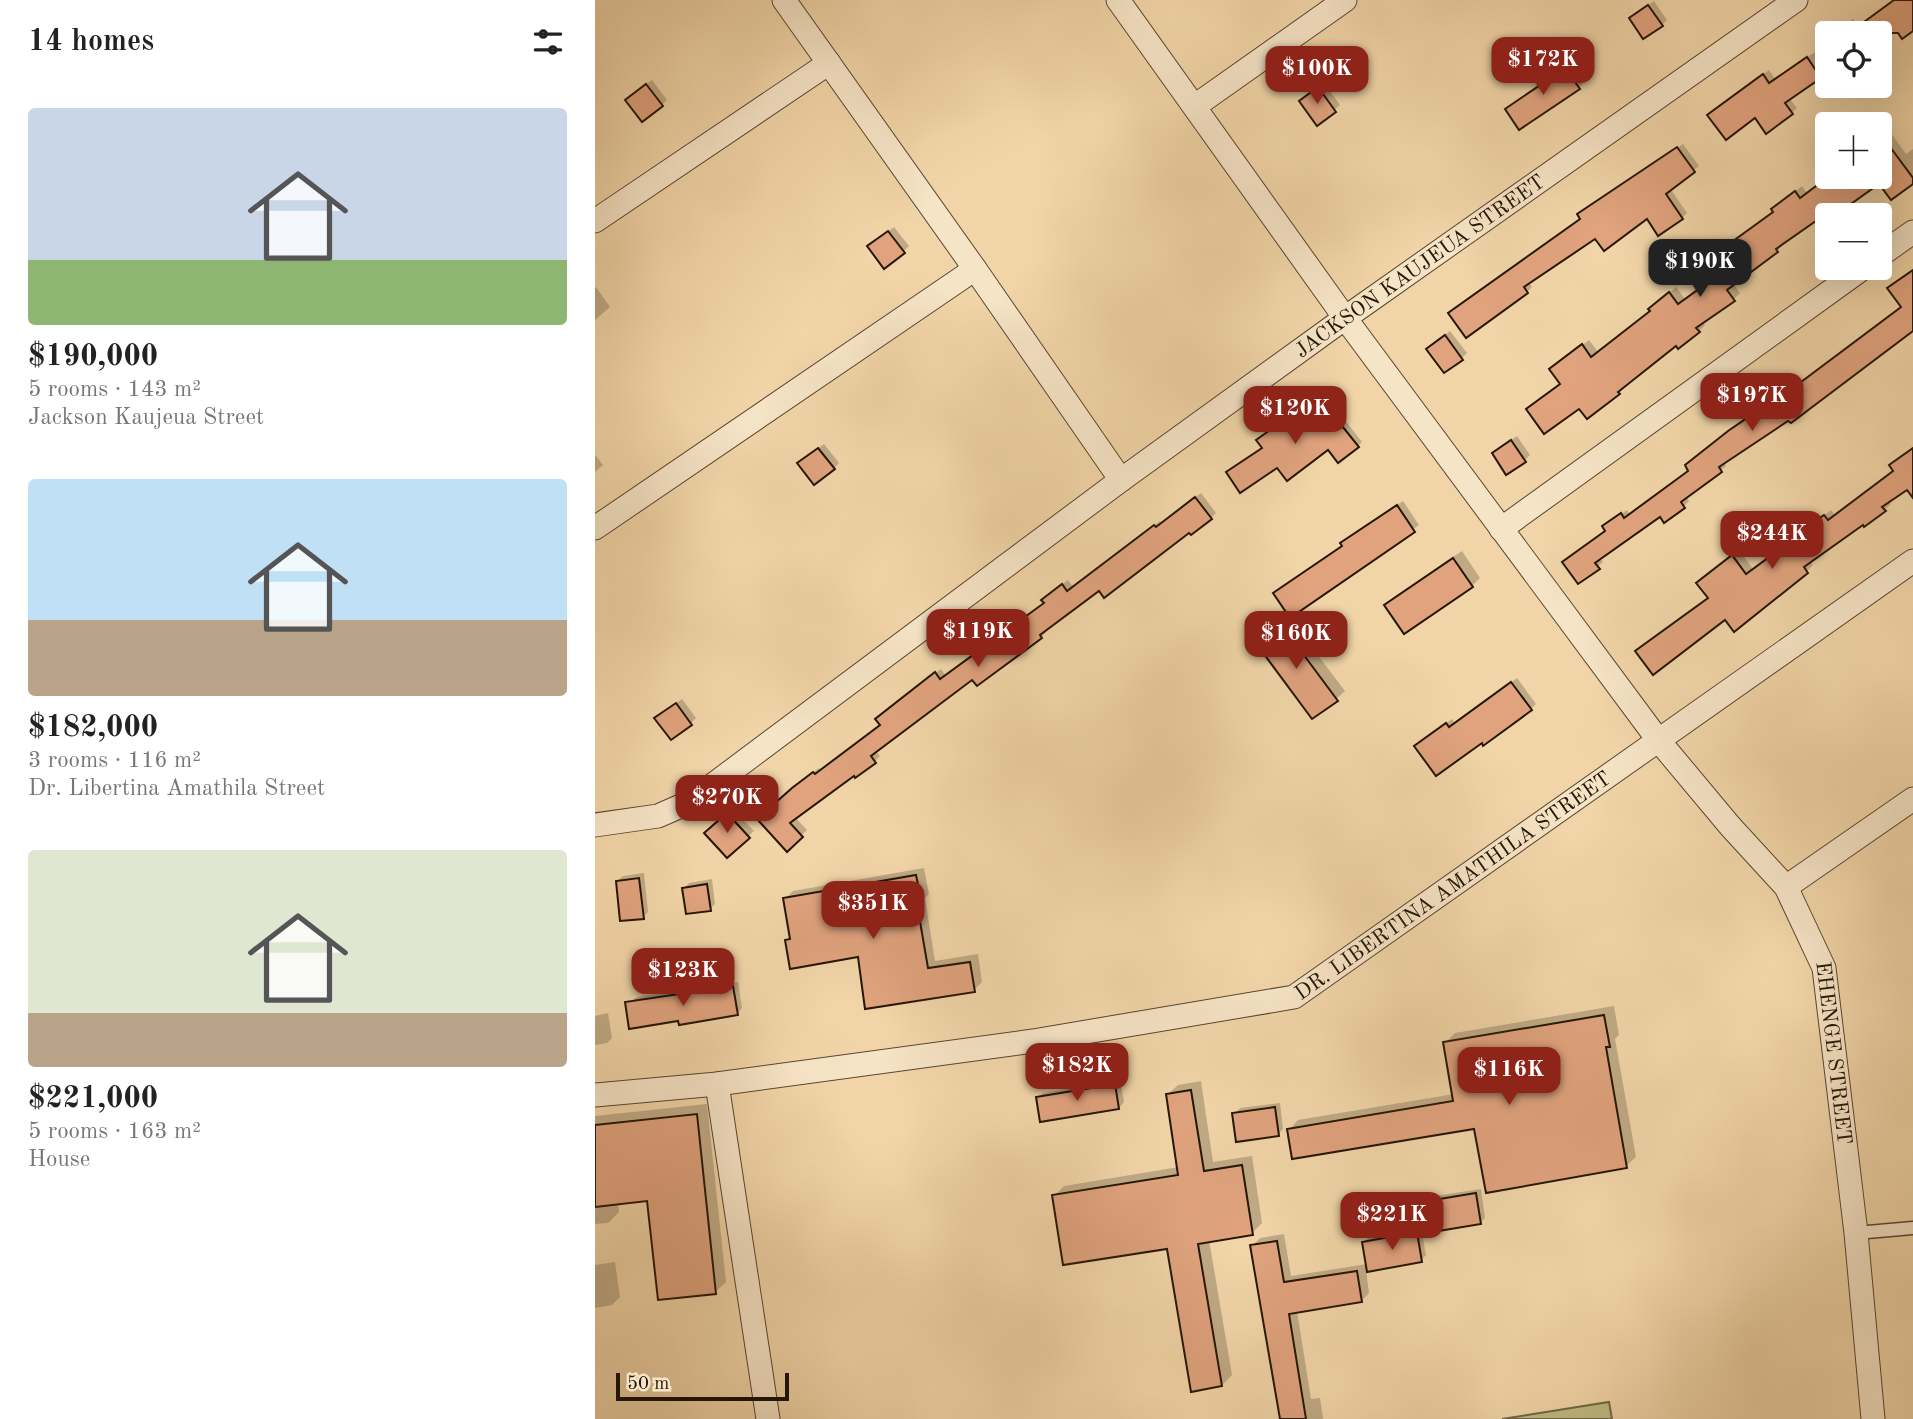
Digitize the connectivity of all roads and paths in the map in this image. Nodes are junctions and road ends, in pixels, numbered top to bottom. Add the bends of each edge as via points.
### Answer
1 (784, 0) edge
2 (1118, 0) edge
3 (1345, 0) edge
4 (1796, 0) edge
5 (829, 63) junction
6 (1195, 106) junction
7 (595, 221) edge
8 (1913, 232) edge
9 (1892, 247) edge
10 (975, 269) junction
11 (1846, 280) edge
12 (1345, 318) junction
13 (1122, 480) junction
14 (595, 528) edge
15 (1501, 529) junction
16 (1913, 561) edge
17 (1659, 741) junction
18 (1913, 799) edge
19 (595, 825) edge
20 (1786, 887) junction
21 (717, 1084) junction
22 (595, 1095) edge
23 (1913, 1228) edge
24 (1856, 1233) junction
25 (768, 1419) edge
26 (1873, 1419) edge

1 - 5 street
2 - 6 street, EHENGE STREET
3 - 6 street
4 - 12 street, JACKSON KAUJEUA STREET
5 - 7 street
5 - 10 street
6 - 12 street, EHENGE STREET
8 - 9 street
10 - 13 street
10 - 14 street
11 - 15 street
12 - 13 street, JACKSON KAUJEUA STREET
12 - 15 street, EHENGE STREET
13 - 19 street, JACKSON KAUJEUA STREET via 690,802 658,816
15 - 17 street, EHENGE STREET
16 - 17 street, DR. LIBERTINA AMATHILA STREET
17 - 20 street, EHENGE STREET
17 - 21 street, DR. LIBERTINA AMATHILA STREET via 1294,997 1033,1041
18 - 20 street
20 - 24 street, EHENGE STREET via 1824,968
21 - 22 street, DR. LIBERTINA AMATHILA STREET
21 - 25 street
23 - 24 lane
24 - 26 street, EHENGE STREET

